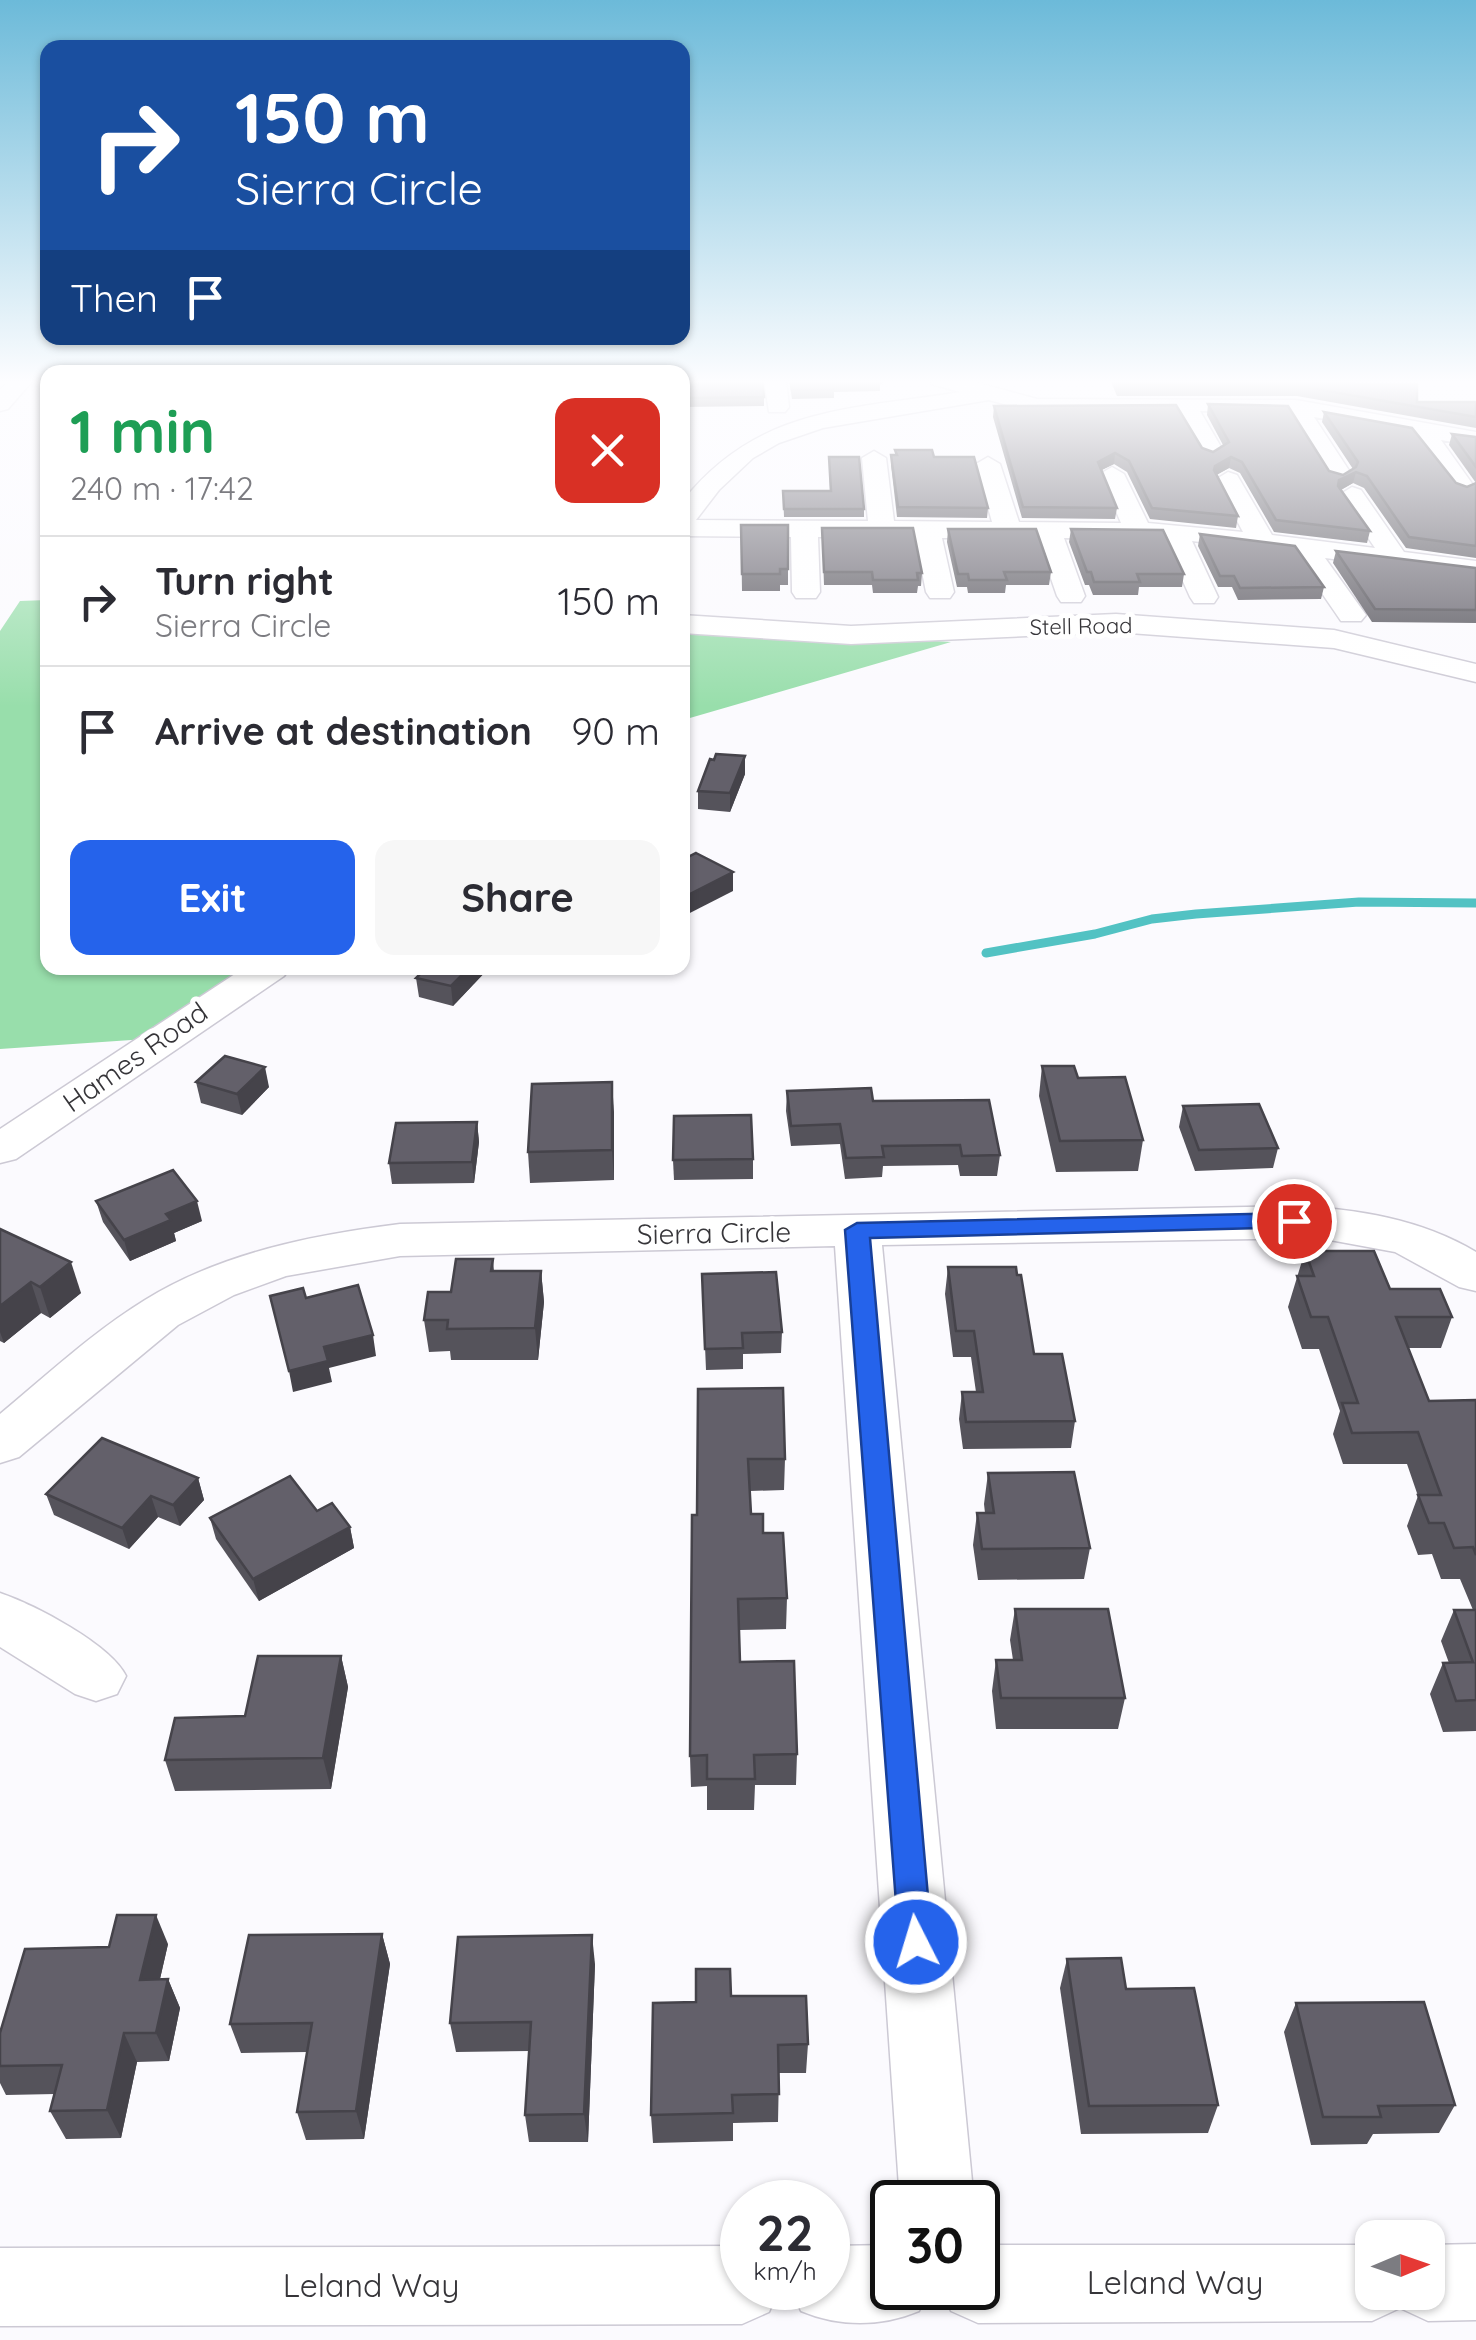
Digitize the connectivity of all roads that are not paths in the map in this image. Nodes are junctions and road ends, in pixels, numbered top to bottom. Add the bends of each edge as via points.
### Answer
1 (713, 488) edge
2 (877, 488) edge
3 (995, 488) edge
4 (1119, 488) edge
5 (1233, 488) edge
6 (1348, 488) edge
7 (690, 515) edge
8 (690, 524) edge
9 (804, 528) junction
10 (882, 529) junction
11 (927, 529) junction
12 (1008, 530) junction
13 (1048, 530) junction
14 (1138, 530) junction
15 (1174, 530) junction
16 (1261, 540) junction
17 (1303, 546) junction
18 (1395, 558) junction
19 (1471, 581) edge
20 (806, 592) dead end
21 (940, 592) dead end
22 (1070, 596) dead end
23 (1204, 597) dead end
24 (1351, 615) dead end
25 (690, 625) edge
26 (1476, 673) edge
27 (260, 975) edge
28 (0, 1150) edge
29 (857, 1230) junction
30 (1476, 1275) edge
31 (0, 1443) edge
32 (0, 1617) edge
33 (96, 1676) dead end
34 (935, 2180) edge
35 (1445, 2282) edge
36 (1476, 2282) edge
37 (1355, 2283) edge
38 (1000, 2284) edge
39 (720, 2285) edge
40 (0, 2287) edge

1 - 7 street
2 - 10 street
3 - 12 street
4 - 14 street
5 - 16 street
6 - 18 street
8 - 9 street
9 - 10 street
9 - 20 street
10 - 11 street
11 - 12 street
11 - 21 street
12 - 13 street
13 - 14 street
13 - 22 street
14 - 15 street
15 - 16 street
15 - 23 street
16 - 17 street
17 - 18 street
17 - 24 street
18 - 19 street via 1446,565
25 - 26 street, Stell Road via 851,635 1116,623 1334,639
27 - 28 street, Hames Road
29 - 30 street, Sierra Circle via 1330,1222 1397,1234
29 - 31 street, Sierra Circle via 400,1240 286,1259 216,1284 160,1314
29 - 34 street
32 - 33 street
35 - 36 street
37 - 38 street, Leland Way
39 - 40 street, Leland Way

